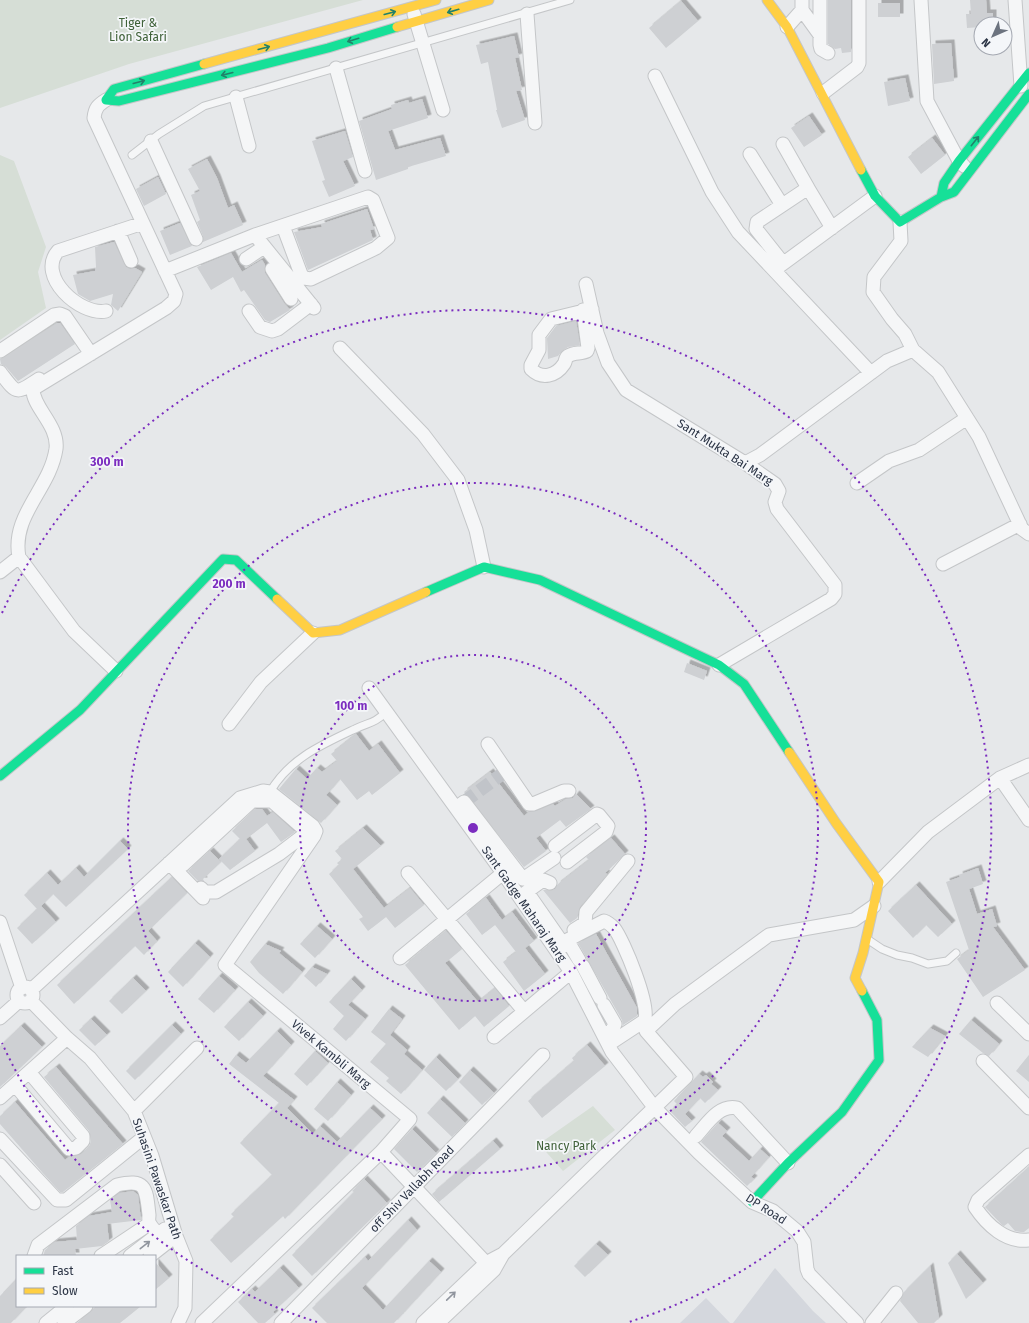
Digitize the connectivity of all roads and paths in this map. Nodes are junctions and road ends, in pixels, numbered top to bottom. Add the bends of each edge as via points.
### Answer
1 (436, 0) edge
2 (489, 0) edge
3 (570, 0) edge
4 (767, 0) edge
5 (820, 0) edge
6 (855, 0) edge
7 (859, 0) edge
8 (921, 0) edge
9 (1015, 0) edge
10 (802, 5) edge
11 (412, 7) junction
12 (527, 14) junction
13 (417, 21) junction
14 (855, 26) dead end
15 (787, 27) junction
16 (820, 36) junction
17 (424, 43) junction
18 (828, 53) dead end
19 (336, 68) junction
20 (1029, 74) edge
21 (655, 76) dead end
22 (1026, 91) edge
23 (823, 93) junction
24 (236, 97) junction
25 (106, 100) junction
26 (443, 110) dead end
27 (535, 123) dead end
28 (151, 141) junction
29 (783, 144) dead end
30 (249, 146) dead end
31 (750, 154) dead end
32 (132, 155) dead end
33 (959, 161) junction
34 (365, 172) dead end
35 (970, 172) junction
36 (808, 188) junction
37 (876, 196) junction
38 (941, 197) junction
39 (782, 205) junction
40 (900, 222) junction
41 (143, 223) junction
42 (284, 226) junction
43 (832, 228) junction
44 (118, 232) junction
45 (255, 235) junction
46 (196, 239) dead end
47 (264, 246) junction
48 (246, 259) dead end
49 (131, 261) dead end
50 (778, 267) junction
51 (166, 271) junction
52 (280, 274) junction
53 (586, 284) dead end
54 (291, 299) dead end
55 (588, 310) junction
56 (106, 311) dead end
57 (249, 311) dead end
58 (340, 348) dead end
59 (89, 350) junction
60 (913, 350) junction
61 (0, 351) edge
62 (0, 372) edge
63 (871, 373) junction
64 (967, 418) junction
65 (745, 463) junction
66 (857, 483) dead end
67 (1020, 524) junction
68 (1029, 534) edge
69 (19, 557) junction
70 (943, 564) dead end
71 (484, 567) junction
72 (0, 572) edge
73 (313, 633) junction
74 (720, 665) junction
75 (116, 672) junction
76 (369, 688) dead end
77 (386, 712) junction
78 (229, 724) dead end
79 (488, 744) dead end
80 (1029, 765) edge
81 (0, 776) edge
82 (1000, 778) junction
83 (569, 791) dead end
84 (270, 792) junction
85 (456, 808) junction
86 (223, 820) junction
87 (1029, 820) edge
88 (199, 843) junction
89 (561, 855) dead end
90 (628, 861) dead end
91 (170, 863) junction
92 (183, 865) dead end
93 (408, 873) dead end
94 (503, 873) junction
95 (879, 882) junction
96 (550, 883) dead end
97 (520, 889) junction
98 (874, 906) junction
99 (446, 918) junction
100 (0, 922) edge
101 (867, 939) junction
102 (556, 942) junction
103 (956, 953) dead end
104 (400, 958) dead end
105 (578, 966) junction
106 (586, 986) junction
107 (26, 995) junction
108 (997, 1003) dead end
109 (524, 1011) junction
110 (0, 1018) edge
111 (1029, 1034) edge
112 (494, 1037) dead end
113 (67, 1038) junction
114 (606, 1040) junction
115 (197, 1048) dead end
116 (543, 1055) dead end
117 (983, 1061) dead end
118 (29, 1072) junction
119 (15, 1085) junction
120 (0, 1098) edge
121 (654, 1107) junction
122 (1029, 1108) edge
123 (134, 1112) junction
124 (144, 1137) junction
125 (0, 1139) edge
126 (381, 1152) junction
127 (1029, 1155) edge
128 (786, 1160) junction
129 (0, 1165) edge
130 (718, 1169) junction
131 (414, 1187) junction
132 (748, 1196) junction
133 (34, 1202) dead end
134 (149, 1224) junction
135 (168, 1234) junction
136 (1029, 1240) edge
137 (503, 1254) junction
138 (34, 1255) edge
139 (102, 1255) edge
140 (132, 1255) edge
141 (151, 1255) edge
142 (486, 1263) junction
143 (896, 1293) dead end
144 (66, 1307) edge
145 (85, 1307) edge
146 (46, 1323) edge
147 (64, 1323) edge
148 (178, 1323) edge
149 (202, 1323) edge
150 (281, 1323) edge
151 (423, 1323) edge
152 (438, 1323) edge
153 (857, 1323) edge
154 (872, 1323) edge

1 - 11 street
2 -> 13 street
3 - 12 lane
4 - 15 street
5 - 16 street
6 - 14 street
7 - 23 street via 859,63
8 - 33 street via 926,101
9 - 22 street
10 - 15 street
10 - 16 street
11 - 13 street
25 -> 11 street via 114,89
12 - 17 lane
12 - 27 street
13 - 17 street
13 -> 25 street via 328,48 119,102
15 - 23 street
16 - 18 street via 822,49
17 - 19 lane
17 - 26 street
19 - 24 lane
19 - 34 street
20 - 22 street
21 - 50 street via 712,192 738,232
33 -> 22 street
22 - 35 street
23 - 37 street
24 - 28 lane via 204,106
24 - 30 street
25 - 41 street via 98,104 94,118
28 - 32 lane
28 - 46 street
29 - 36 street
31 - 39 street
33 - 35 street
33 - 38 street via 944,183
35 - 38 street via 954,192
36 - 39 street
36 - 43 street
37 - 40 street
37 - 43 street
38 - 40 street
39 - 50 street via 756,225
40 - 60 street via 901,242 874,277 873,292 905,334
41 - 44 street
41 - 51 street
42 - 42 street via 368,197 373,200 388,238 376,248 310,279 304,278 301,274
42 - 45 street
43 - 50 street
44 - 49 street
44 - 56 street via 58,251 52,260 53,275 74,302 94,312
45 - 47 street
45 - 51 street
47 - 48 street
47 - 52 street
50 - 63 street
51 - 59 street via 176,294 174,301
52 - 54 street
52 - 57 street via 312,306 272,331 260,327
53 - 55 street, Sant Mukta Bai Marg
55 - 55 street via 551,318 539,335 539,350 531,365 534,372 550,376 569,355 587,351
55 - 65 street, Sant Mukta Bai Marg via 608,363 626,390
58 - 71 street via 423,434 458,480 476,530
59 - 61 street via 65,316 60,314 54,315
59 - 62 street via 23,390 13,389
59 - 69 street via 33,389 35,399 50,424 56,447 51,469 22,522 16,544
60 - 63 street via 886,361
60 - 64 street via 938,372
63 - 65 street via 760,455
64 - 66 street via 919,450 889,461
64 - 67 street via 979,437
65 - 74 street, Sant Mukta Bai Marg via 775,484 779,491 775,502 777,509 835,585 835,594 831,599
67 - 68 street
67 - 70 street
69 - 72 street
69 - 75 street via 74,631
71 - 73 street via 340,630
71 - 74 street via 540,580
73 - 75 street via 236,560 223,559
73 - 78 street via 261,682
74 - 95 street via 744,684
75 - 81 street via 80,710
76 - 77 street, Sant Gadge Maharaj Marg
77 - 84 lane via 376,722 330,741 295,762 278,778
77 - 85 street, Sant Gadge Maharaj Marg
79 - 83 street via 504,773 530,804
80 - 82 street
82 - 87 street
82 - 95 street via 928,832
84 - 86 street via 263,790 240,798
84 - 126 street, Vivek Kambli Marg via 316,831 224,965 410,1119
85 - 94 street, Sant Gadge Maharaj Marg
85 - 97 street via 464,802
86 - 88 street
86 - 91 street via 252,802 272,801 306,831 279,854 216,892 202,893
88 - 91 street
88 - 92 street
89 - 97 street
90 - 102 street via 586,912 585,923
91 - 107 street
93 - 99 street
94 - 97 street, Sant Gadge Maharaj Marg
94 - 99 street
95 - 98 street
96 - 97 street via 543,880
97 - 102 street, Sant Gadge Maharaj Marg
98 - 101 street
98 - 121 street via 854,920 768,935 674,1004 646,1031 686,1077
99 - 104 street
99 - 109 street
100 - 107 street
101 - 103 lane via 882,950 928,964 947,961
101 - 128 street via 855,978 877,1020 879,1060 842,1112
102 - 105 street, Sant Gadge Maharaj Marg
102 - 114 street via 604,921 617,933 640,985 647,1016 644,1021
105 - 106 street, Sant Gadge Maharaj Marg
105 - 109 street
106 - 114 street, Sant Gadge Maharaj Marg
106 - 114 street via 602,1001 615,1024
107 - 110 street
107 - 113 street, Suhasini Pawaskar Path
108 - 111 street
109 - 112 street
113 - 118 street
113 - 123 street, Suhasini Pawaskar Path via 90,1058
114 - 121 street, Sant Gadge Maharaj Marg
115 - 123 street
116 - 131 street, off Shiv Vallabh Road
117 - 122 street
118 - 119 street
118 - 119 street via 83,1136 83,1141 76,1148 69,1149
119 - 120 street
121 - 130 street, DP Road
121 - 137 street
123 - 124 street, Suhasini Pawaskar Path
124 - 125 street via 66,1200 60,1201 56,1200
124 - 135 street, Suhasini Pawaskar Path via 152,1156
126 - 131 street
126 - 149 street, Vivek Kambli Marg
127 - 136 street via 978,1200 976,1207 1000,1234 1012,1240
128 - 130 street via 737,1108 730,1107 718,1112 696,1141
128 - 132 street
129 - 133 street
130 - 132 street, DP Road
131 - 142 street
131 - 150 street, off Shiv Vallabh Road
132 - 153 street, DP Road via 773,1211 797,1231 804,1242 809,1274
134 - 135 street
134 - 138 street via 146,1192 143,1186 130,1182 117,1185 38,1246
134 - 139 street
140 -> 135 street
135 - 141 street
135 - 148 street, Suhasini Pawaskar Path via 186,1260 185,1308
137 - 142 street
137 - 152 street via 494,1270
151 -> 142 street
143 - 154 street
144 - 146 street
145 - 147 street

